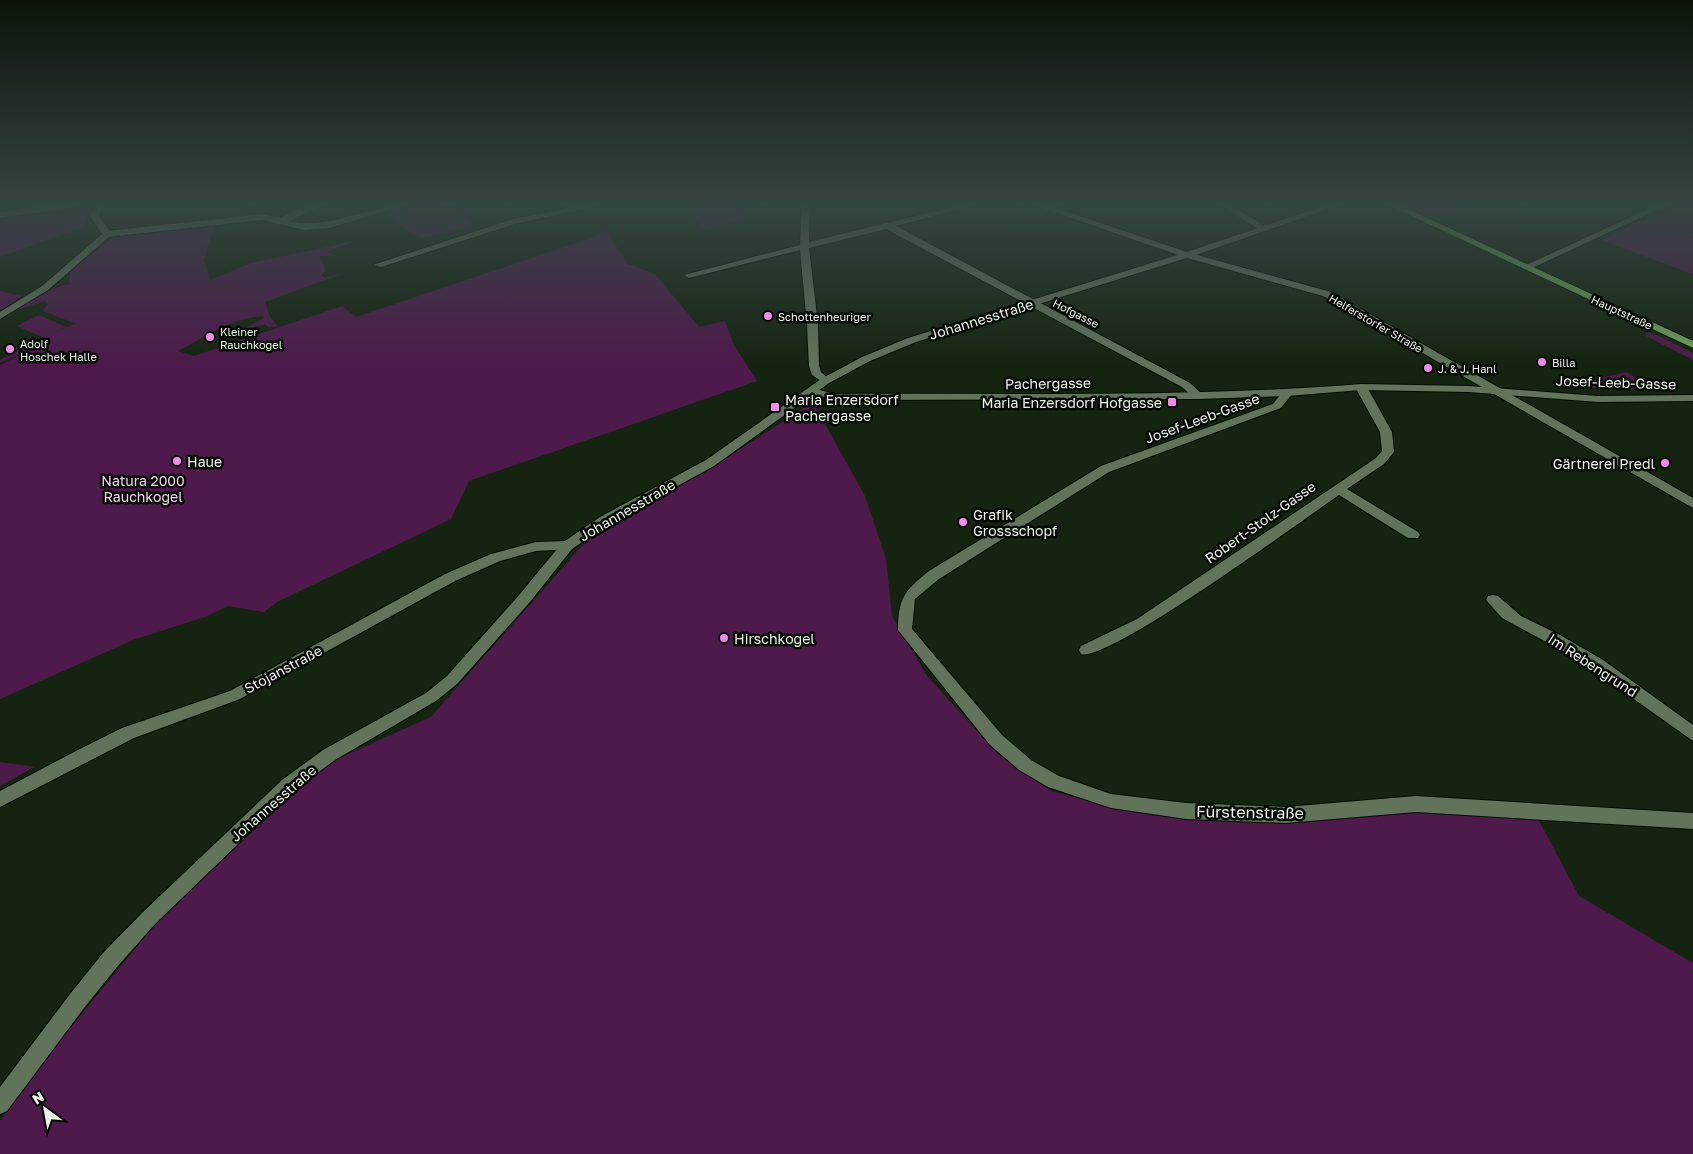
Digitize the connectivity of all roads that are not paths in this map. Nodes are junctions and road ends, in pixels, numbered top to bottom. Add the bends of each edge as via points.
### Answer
1 (81, 257) edge
2 (404, 257) edge
3 (763, 257) edge
4 (805, 257) edge
5 (944, 257) edge
6 (1182, 257) edge
7 (1195, 257) edge
8 (1505, 257) edge
9 (1549, 257) edge
10 (378, 265) dead end
11 (1527, 267) junction
12 (689, 275) dead end
13 (1030, 304) junction
14 (0, 316) edge
15 (1693, 345) edge
16 (825, 381) junction
17 (1361, 387) junction
18 (811, 391) junction
19 (1287, 393) junction
20 (1498, 393) junction
21 (1198, 396) junction
22 (1693, 398) edge
23 (1338, 488) junction
24 (1693, 504) edge
25 (1413, 535) dead end
26 (567, 546) junction
27 (1493, 600) dead end
28 (905, 630) joint
29 (1086, 650) dead end
30 (1693, 734) edge
31 (0, 800) edge
32 (1693, 821) edge
33 (0, 1104) edge

1 - 14 street via 45,288
2 - 10 street
3 - 12 street
4 - 16 street via 814,319 814,366 816,373
5 - 13 street, Hofgasse
6 - 13 street, Johannesstraße
7 - 20 street, Helferstorfer Straße via 1327,294
8 - 11 main road, Hauptstraße
9 - 11 street
11 - 15 main road, Hauptstraße
13 - 16 street, Johannesstraße via 888,349
13 - 21 street, Hofgasse via 1186,385
16 - 18 street, Johannesstraße
17 - 19 street, Josef-Leeb-Gasse
17 - 20 street, Josef-Leeb-Gasse via 1469,389
17 - 23 street, Robert-Stolz-Gasse via 1386,432 1388,452 1380,461
18 - 21 street, Pachergasse via 836,397
18 - 26 street, Johannesstraße via 710,463 605,520
19 - 21 street, Pachergasse
19 - 28 street, Josef-Leeb-Gasse via 1277,406 1105,469 942,570 910,593 905,610
20 - 22 street, Josef-Leeb-Gasse via 1598,399
20 - 24 street, Helferstorfer Straße
23 - 25 street
23 - 29 street, Robert-Stolz-Gasse via 1142,623
26 - 31 street, Stojanstraße via 547,544 527,548 454,574 234,696 128,733
26 - 33 street, Johannesstraße via 452,680 431,697 349,743 303,774 149,918 77,1001
27 - 30 street, Im Rebengrund via 1501,611 1563,643 1604,669
28 - 32 street, Fürstenstraße via 996,740 1025,765 1054,782 1111,801 1186,810 1286,815 1416,804

